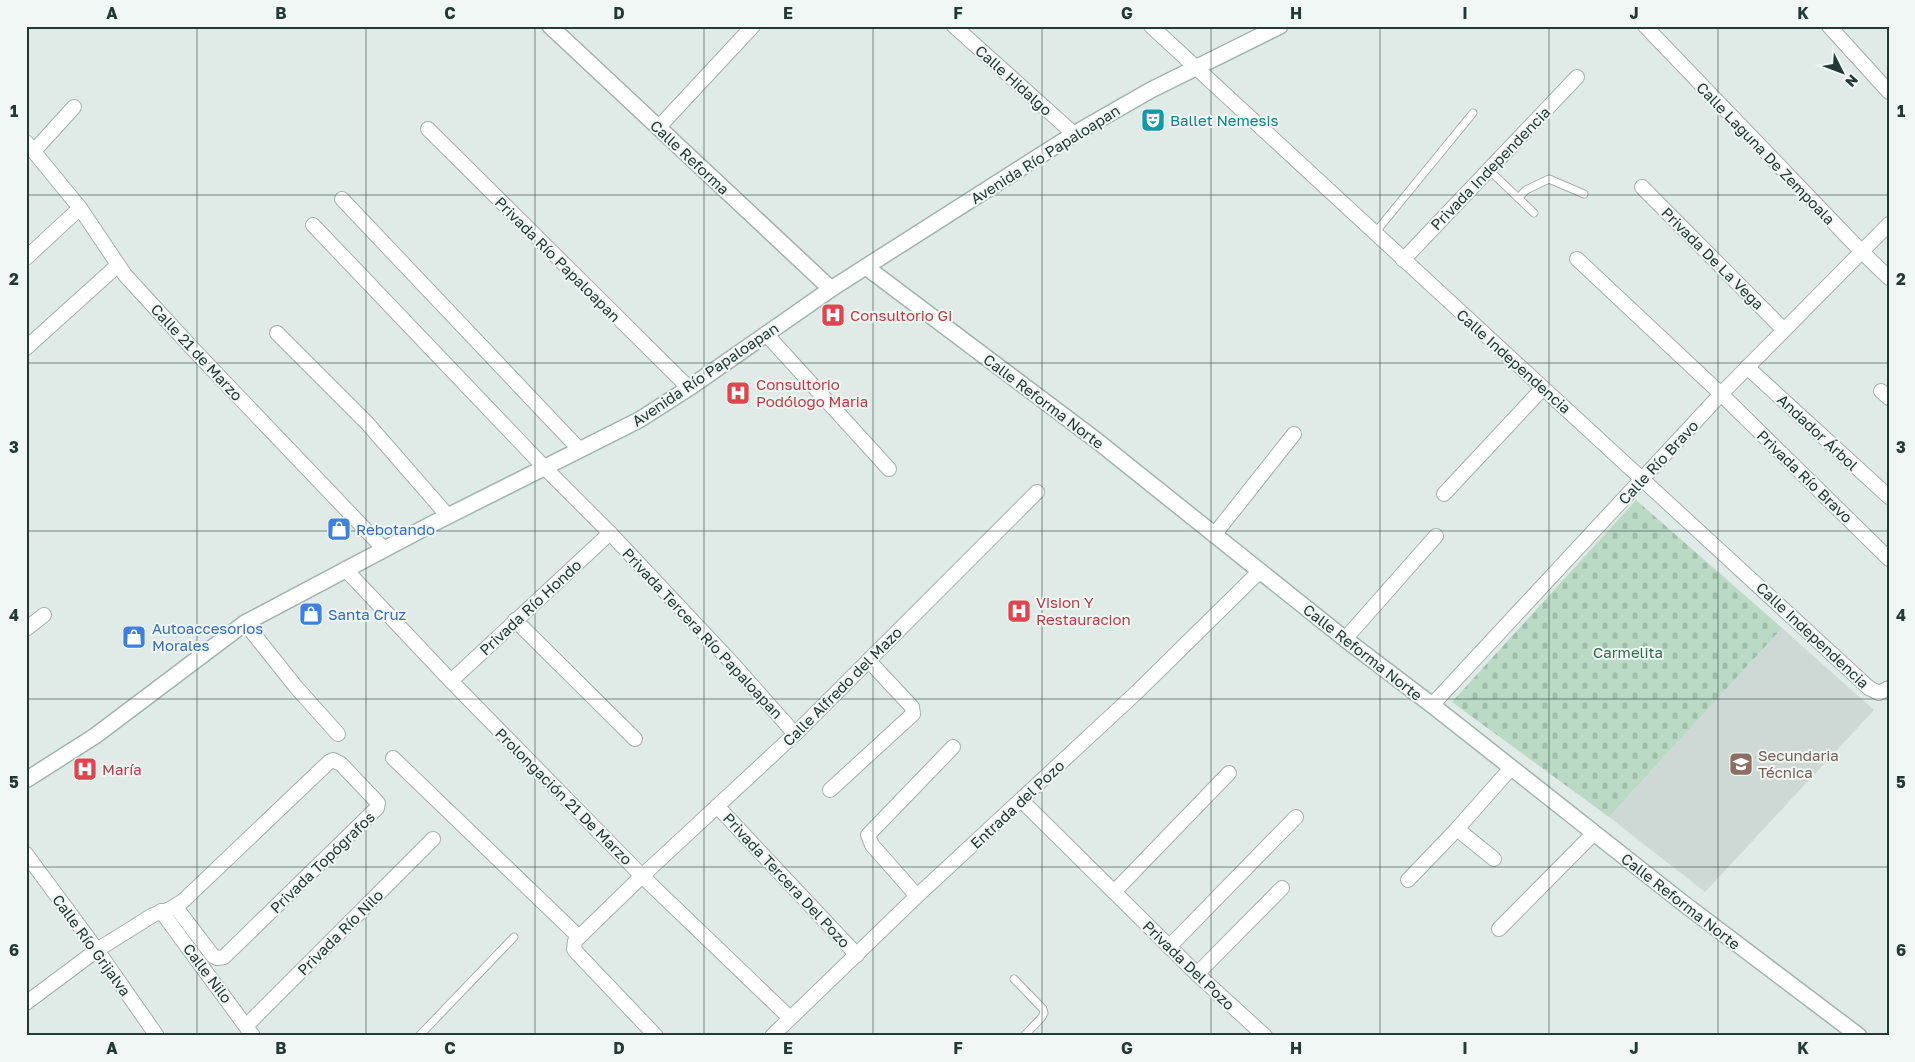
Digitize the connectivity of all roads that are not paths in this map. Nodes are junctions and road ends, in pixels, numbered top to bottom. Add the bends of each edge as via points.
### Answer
1 (550, 26) edge
2 (753, 26) edge
3 (954, 26) edge
4 (1151, 26) edge
5 (1280, 26) edge
6 (1645, 26) edge
7 (1829, 26) edge
8 (1196, 68) junction
9 (1578, 77) dead end
10 (1889, 92) edge
11 (74, 107) dead end
12 (1473, 113) dead end
13 (658, 128) junction
14 (428, 129) dead end
15 (1074, 134) junction
16 (30, 147) edge
17 (1489, 170) junction
18 (1642, 187) dead end
19 (1584, 194) dead end
20 (1518, 198) junction
21 (342, 199) dead end
22 (80, 208) junction
23 (1534, 213) dead end
24 (1889, 224) edge
25 (313, 225) dead end
26 (1374, 234) junction
27 (1861, 251) junction
28 (26, 258) edge
29 (1577, 258) dead end
30 (1403, 260) junction
31 (118, 265) junction
32 (866, 267) junction
33 (1889, 278) edge
34 (831, 289) junction
35 (1783, 329) junction
36 (277, 332) dead end
37 (766, 334) junction
38 (26, 348) edge
39 (1747, 367) junction
40 (689, 388) junction
41 (1543, 388) junction
42 (1721, 394) junction
43 (1294, 434) dead end
44 (580, 450) junction
45 (545, 468) junction
46 (889, 469) dead end
47 (1643, 478) junction
48 (1037, 492) dead end
49 (1444, 494) dead end
50 (1889, 497) edge
51 (448, 516) junction
52 (610, 533) junction
53 (1214, 535) junction
54 (1436, 536) dead end
55 (384, 549) junction
56 (1889, 558) edge
57 (345, 569) junction
58 (1260, 571) junction
59 (44, 614) dead end
60 (515, 620) junction
61 (245, 623) junction
62 (26, 629) edge
63 (1345, 639) junction
64 (869, 662) junction
65 (451, 681) junction
66 (1884, 690) edge
67 (1432, 705) junction
68 (338, 734) dead end
69 (795, 734) junction
70 (635, 739) dead end
71 (953, 748) dead end
72 (393, 758) dead end
73 (1511, 768) junction
74 (1229, 773) dead end
75 (26, 780) edge
76 (830, 790) dead end
77 (1022, 801) junction
78 (717, 806) junction
79 (1296, 817) dead end
80 (1457, 829) junction
81 (1594, 833) junction
82 (433, 839) dead end
83 (26, 854) edge
84 (1494, 859) dead end
85 (642, 876) junction
86 (1408, 880) dead end
87 (1282, 888) dead end
88 (1114, 892) junction
89 (917, 896) junction
90 (175, 906) junction
91 (161, 911) junction
92 (1499, 929) dead end
93 (514, 938) dead end
94 (576, 941) junction
95 (1169, 947) junction
96 (97, 950) junction
97 (856, 954) junction
98 (1197, 974) junction
99 (1014, 979) dead end
100 (26, 1003) edge
101 (790, 1018) junction
102 (250, 1030) edge
103 (157, 1036) edge
104 (419, 1036) edge
105 (656, 1036) edge
106 (772, 1036) edge
107 (1024, 1036) edge
108 (1265, 1036) edge
109 (1859, 1036) edge

1 - 13 main road, Calle Reforma
2 - 13 street
3 - 15 street, Calle Hidalgo
4 - 8 street, Calle Independencia
5 - 8 main road, Avenida Río Papaloapan
6 - 27 street, Calle Laguna De Zempoala
7 - 10 street
8 - 15 main road, Avenida Río Papaloapan
8 - 26 street, Calle Independencia
9 - 17 street, Privada Independencia
11 - 16 street
12 - 26 lane
13 - 34 main road, Calle Reforma
14 - 40 street, Privada Río Papaloapan
15 - 32 main road, Avenida Río Papaloapan
16 - 22 street, Calle 21 de Marzo
17 - 20 lane
17 - 30 street, Privada Independencia
18 - 35 street, Privada De La Vega
19 - 20 lane via 1548,179
20 - 23 lane
21 - 44 street
22 - 28 street
22 - 31 street, Calle 21 de Marzo
24 - 27 street, Calle Río Bravo
25 - 45 street, Privada Tercera Río Papaloapan
26 - 30 street, Calle Independencia
27 - 33 street, Calle Laguna De Zempoala
27 - 35 street, Calle Río Bravo
29 - 42 street, Privada Río Bravo
30 - 41 street, Calle Independencia
31 - 38 street
31 - 55 street, Calle 21 de Marzo via 192,348
32 - 34 main road, Avenida Río Papaloapan
32 - 53 main road, Calle Reforma Norte via 1096,440
34 - 37 main road, Avenida Río Papaloapan
35 - 39 street, Calle Río Bravo
36 - 51 street via 367,423
37 - 40 main road, Avenida Río Papaloapan
37 - 46 street
39 - 42 street, Calle Río Bravo
39 - 50 street, Andador Árbol
40 - 44 main road, Avenida Río Papaloapan via 639,420
41 - 47 street, Calle Independencia
41 - 49 street
42 - 47 street, Calle Río Bravo
42 - 56 street, Privada Río Bravo
43 - 53 street
44 - 45 main road, Avenida Río Papaloapan
45 - 51 main road, Avenida Río Papaloapan
45 - 52 street, Privada Tercera Río Papaloapan
47 - 66 street, Calle Independencia via 1869,688
47 - 67 street, Calle Río Bravo
48 - 64 street, Calle Alfredo del Mazo
51 - 55 main road, Avenida Río Papaloapan
52 - 60 street, Privada Río Hondo
52 - 69 street, Privada Tercera Río Papaloapan
53 - 58 main road, Calle Reforma Norte
54 - 63 street
55 - 57 main road, Avenida Río Papaloapan
57 - 61 main road, Avenida Río Papaloapan
57 - 65 street, Prolongación 21 De Marzo
58 - 63 main road, Calle Reforma Norte
58 - 77 street, Entrada del Pozo
59 - 62 street
60 - 65 street, Privada Río Hondo
60 - 70 street
61 - 68 street
61 - 75 main road, Avenida Río Papaloapan via 95,736
63 - 67 main road, Calle Reforma Norte
64 - 69 street, Calle Alfredo del Mazo
64 - 76 street via 912,707 913,714
65 - 85 street, Prolongación 21 De Marzo
67 - 73 main road, Calle Reforma Norte
69 - 78 street, Calle Alfredo del Mazo
71 - 89 street via 868,834 872,845
72 - 94 street
73 - 80 street
73 - 81 main road, Calle Reforma Norte
74 - 88 street
77 - 88 street, Privada Del Pozo
77 - 89 street, Entrada del Pozo
78 - 85 street, Calle Alfredo del Mazo
78 - 97 street, Privada Tercera Del Pozo
79 - 95 street
80 - 84 street
80 - 86 street
81 - 92 street
81 - 109 main road, Calle Reforma Norte
82 - 102 street, Privada Río Nilo
83 - 96 street, Calle Río Grijalva
85 - 94 street, Calle Alfredo del Mazo
85 - 101 street, Prolongación 21 De Marzo
87 - 98 street
88 - 95 street, Privada Del Pozo
89 - 97 street, Entrada del Pozo
90 - 90 street, Privada Topógrafos via 329,762 333,760 341,764 378,803 377,808 224,957 213,956
90 - 91 street
91 - 96 street
91 - 102 street, Calle Nilo
93 - 104 lane
94 - 105 street via 577,953
95 - 98 street, Privada Del Pozo
96 - 100 street
96 - 103 street, Calle Río Grijalva
97 - 101 street, Entrada del Pozo
98 - 108 street, Privada Del Pozo
99 - 107 lane via 1044,1013
101 - 106 street, Entrada del Pozo

